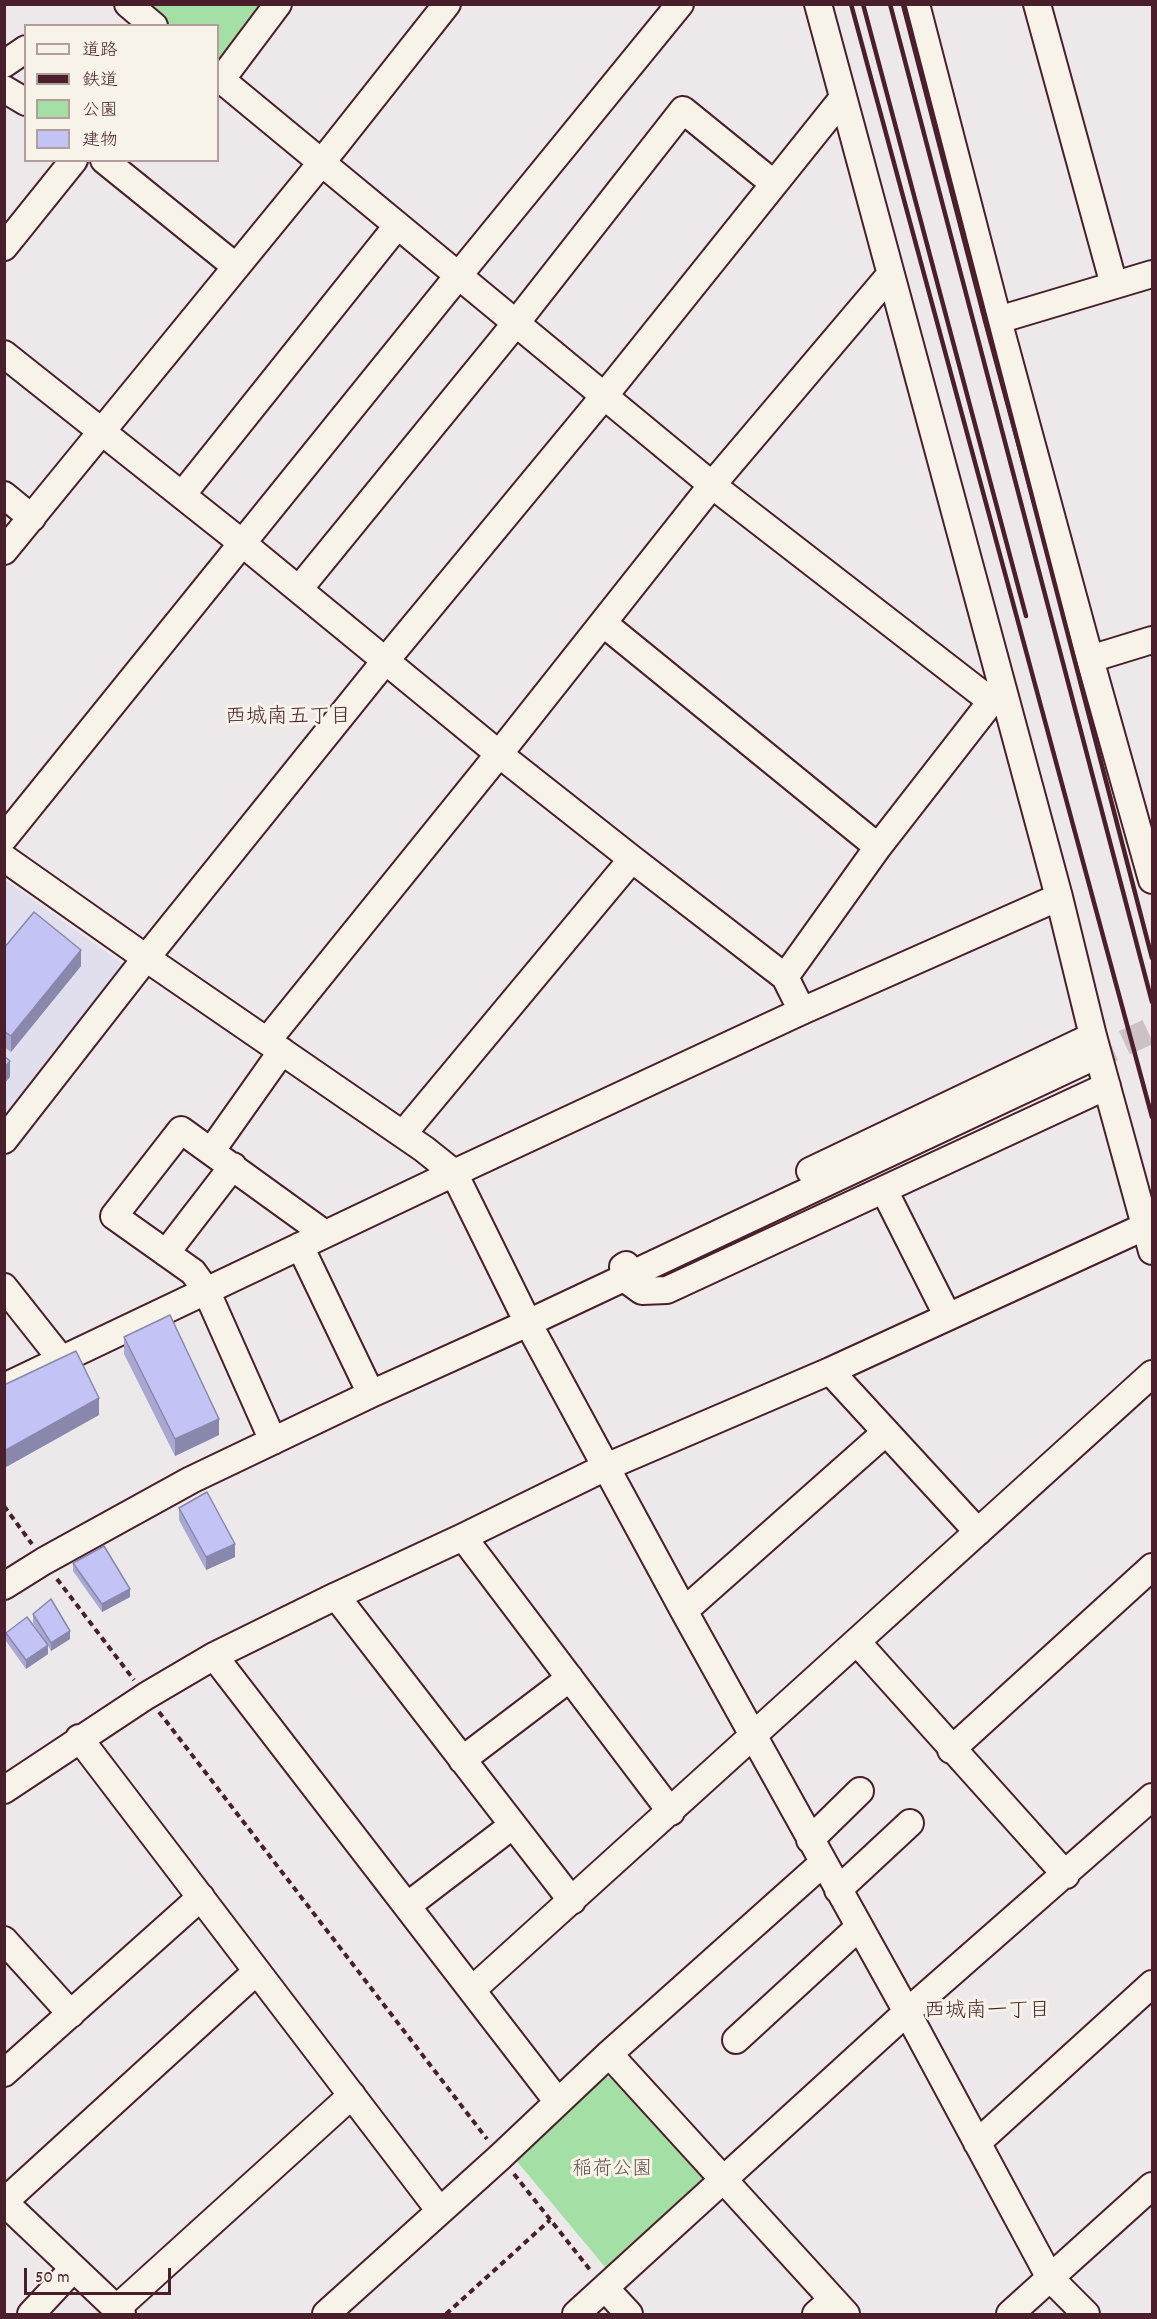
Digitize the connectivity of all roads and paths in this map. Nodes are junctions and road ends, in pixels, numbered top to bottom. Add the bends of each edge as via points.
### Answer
1 (128, 4) edge
2 (278, 4) edge
3 (447, 4) edge
4 (680, 4) edge
5 (818, 4) edge
6 (916, 4) edge
7 (1037, 4) edge
8 (149, 24) edge
9 (24, 50) edge
10 (4, 63) edge
11 (219, 79) edge
12 (4, 89) edge
13 (843, 98) junction
14 (24, 101) edge
15 (72, 162) edge
16 (106, 162) edge
17 (322, 162) junction
18 (773, 183) junction
19 (398, 225) junction
20 (4, 246) edge
21 (235, 266) junction
22 (1152, 274) edge
23 (890, 275) junction
24 (458, 276) junction
25 (1114, 285) junction
26 (998, 320) junction
27 (516, 323) junction
28 (4, 354) edge
29 (605, 395) junction
30 (102, 430) junction
31 (712, 485) junction
32 (4, 495) edge
33 (182, 495) junction
34 (32, 518) junction
35 (242, 543) junction
36 (4, 551) edge
37 (299, 589) junction
38 (603, 623) junction
39 (1152, 640) edge
40 (1090, 659) junction
41 (386, 660) junction
42 (997, 694) junction
43 (499, 754) junction
44 (4, 838) edge
45 (879, 847) junction
46 (4, 858) edge
47 (632, 859) junction
48 (1150, 863) edge
49 (1059, 897) junction
50 (146, 958) junction
51 (785, 977) junction
52 (802, 1011) junction
53 (274, 1046) junction
54 (1091, 1048) junction
55 (1107, 1086) junction
56 (404, 1134) junction
57 (4, 1140) edge
58 (212, 1150) junction
59 (233, 1166) junction
60 (454, 1173) junction
61 (884, 1190) junction
62 (1146, 1226) junction
63 (326, 1234) junction
64 (300, 1246) junction
65 (1152, 1251) edge
66 (166, 1253) junction
67 (624, 1278) junction
68 (4, 1287) edge
69 (206, 1290) junction
70 (948, 1317) junction
71 (528, 1323) junction
72 (61, 1359) junction
73 (830, 1371) junction
74 (1152, 1374) edge
75 (4, 1387) edge
76 (371, 1394) junction
77 (886, 1432) junction
78 (273, 1441) junction
79 (606, 1467) junction
80 (4, 1506) edge
81 (978, 1532) junction
82 (463, 1537) junction
83 (44, 1561) junction
84 (1152, 1567) edge
85 (4, 1586) edge
86 (336, 1596) junction
87 (684, 1611) junction
88 (857, 1642) junction
89 (214, 1656) junction
90 (570, 1678) junction
91 (146, 1696) junction
92 (754, 1736) junction
93 (79, 1738) junction
94 (951, 1750) junction
95 (462, 1760) junction
96 (4, 1790) edge
97 (860, 1791) dead end
98 (1152, 1797) edge
99 (671, 1812) junction
100 (910, 1823) dead end
101 (513, 1825) junction
102 (810, 1840) junction
103 (823, 1863) junction
104 (1066, 1875) junction
105 (838, 1890) junction
106 (201, 1897) junction
107 (572, 1901) junction
108 (407, 1906) junction
109 (859, 1927) junction
110 (4, 1940) edge
111 (257, 1971) junction
112 (1152, 1984) edge
113 (472, 1990) junction
114 (907, 2012) junction
115 (71, 2014) junction
116 (736, 2040) dead end
117 (609, 2054) junction
118 (4, 2073) edge
119 (352, 2095) junction
120 (558, 2102) junction
121 (977, 2143) junction
122 (500, 2157) junction
123 (723, 2179) junction
124 (1152, 2186) edge
125 (440, 2211) junction
126 (550, 2220) junction
127 (73, 2269) junction
128 (1050, 2278) junction
129 (605, 2288) junction
130 (831, 2310) edge
131 (119, 2312) edge
132 (31, 2314) edge
133 (326, 2314) edge
134 (446, 2314) edge
135 (576, 2314) edge
136 (629, 2314) edge
137 (1010, 2314) edge
138 (1086, 2314) edge

1 - 8 street
2 - 11 street
3 - 17 street
4 - 24 street
5 - 13 street
6 - 26 street
7 - 25 street
9 - 10 street
11 - 17 street
12 - 14 street
13 - 18 street
13 - 23 street
15 - 20 street
16 - 21 street
17 - 19 street
17 - 21 street
18 - 27 street via 684,110
18 - 29 street
19 - 24 street
19 - 33 street
21 - 30 street
22 - 25 street
23 - 31 street
23 - 42 street
24 - 27 street
24 - 35 street
25 - 26 street
26 - 40 street
27 - 29 street
27 - 37 street
28 - 30 street
29 - 31 street
29 - 41 street
30 - 33 street
30 - 34 street
31 - 38 street
31 - 42 street
32 - 34 street
33 - 35 street
34 - 36 street
35 - 37 street
35 - 44 street
37 - 41 street
38 - 43 street
38 - 45 street
39 - 40 street
40 - 48 street
41 - 43 street
41 - 50 street
42 - 45 street
42 - 49 street
43 - 47 street
43 - 53 street
45 - 51 street
46 - 50 street
47 - 51 street
47 - 56 street
49 - 52 street
49 - 54 street
50 - 53 street
50 - 57 street
51 - 52 street
52 - 60 street
53 - 56 street
53 - 58 street
54 - 55 street
54 - 67 street via 644,1250 623,1268
55 - 61 street
55 - 62 street
56 - 60 street
58 - 59 street
58 - 66 street via 181,1130 114,1216
59 - 63 street
59 - 66 street
60 - 63 street
60 - 71 street
61 - 67 street via 667,1290 642,1291
61 - 70 street
62 - 65 street
62 - 70 street
63 - 64 street
64 - 69 street
64 - 76 street
66 - 69 street via 193,1272
67 - 71 street
68 - 72 street
69 - 72 street
69 - 78 street
70 - 73 street
71 - 76 street
71 - 79 street
72 - 75 street
73 - 77 street
73 - 79 street
74 - 81 street
76 - 78 street
77 - 81 street
77 - 87 street
78 - 83 street via 192,1480
79 - 82 street
79 - 87 street
80 - 83 path
81 - 88 street
82 - 86 street
82 - 90 street
83 - 85 street
83 - 91 path
84 - 94 street
86 - 89 street
86 - 95 street
87 - 92 street
88 - 92 street
88 - 94 street
89 - 91 street
89 - 108 street
90 - 95 street
90 - 99 street
91 - 93 street
91 - 122 path
92 - 99 street
92 - 102 street
93 - 96 street
93 - 106 street
94 - 104 street
95 - 101 street
97 - 102 street
98 - 104 street
99 - 107 street
100 - 105 street
101 - 107 street
101 - 108 street
102 - 103 street
103 - 105 street
103 - 117 street
104 - 114 street
105 - 109 street
106 - 111 street
106 - 115 street
107 - 113 street
108 - 113 street
109 - 114 street
109 - 116 street
110 - 115 street
111 - 119 street
111 - 127 street via 4,2202
112 - 121 street
113 - 120 street
114 - 121 street
114 - 123 street
115 - 118 street
117 - 120 street
117 - 123 street
119 - 125 street
119 - 131 street
120 - 122 street
121 - 128 street
122 - 125 street
122 - 126 path
123 - 129 street
123 - 130 street
124 - 128 street
125 - 133 street
126 - 129 path
126 - 134 path
127 - 131 street
127 - 132 street
128 - 137 street
128 - 138 street
129 - 135 street
129 - 136 street

